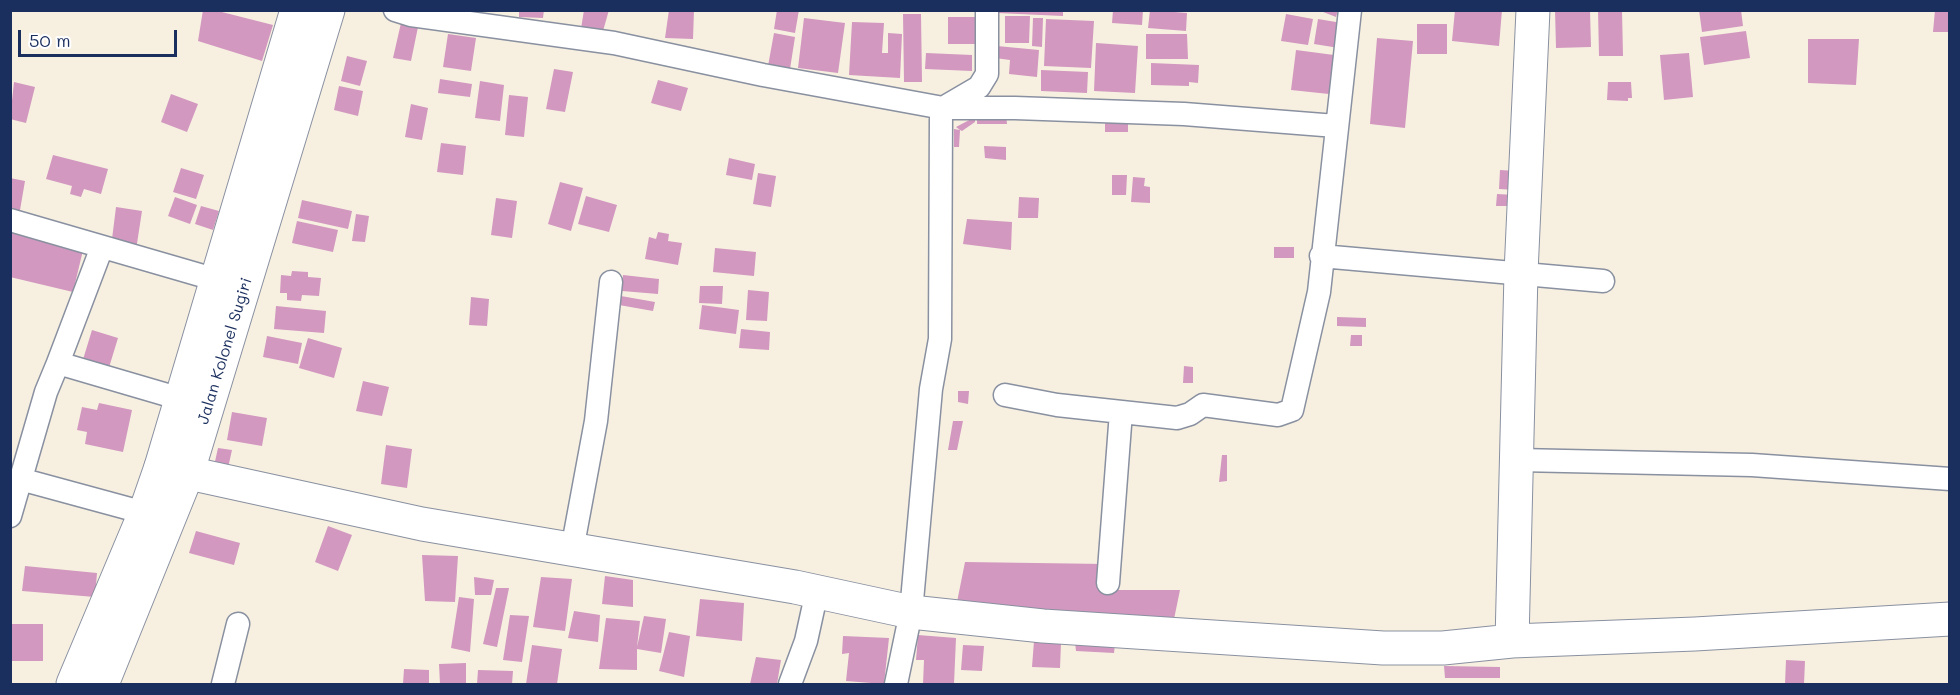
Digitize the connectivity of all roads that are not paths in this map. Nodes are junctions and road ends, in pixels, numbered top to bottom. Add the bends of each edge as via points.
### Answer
1 (297, 10) edge
2 (328, 10) edge
3 (396, 10) edge
4 (987, 10) edge
5 (1350, 10) edge
6 (1533, 10) edge
7 (943, 108) junction
8 (1336, 126) junction
9 (10, 220) edge
10 (102, 247) junction
11 (1321, 256) junction
12 (1521, 273) junction
13 (217, 280) junction
14 (1603, 281) dead end
15 (611, 282) dead end
16 (58, 363) junction
17 (1005, 395) dead end
18 (182, 399) junction
19 (1121, 412) junction
20 (1518, 460) junction
21 (174, 471) junction
22 (20, 479) junction
23 (1950, 479) edge
24 (145, 513) junction
25 (10, 516) edge
26 (572, 550) junction
27 (1107, 583) dead end
28 (817, 591) junction
29 (911, 612) junction
30 (1950, 619) edge
31 (238, 624) dead end
32 (1512, 641) junction
33 (73, 684) edge
34 (102, 684) edge
35 (223, 684) edge
36 (790, 684) edge
37 (896, 684) edge

1 - 13 street
2 - 21 street, Jalan Kolonel Sugiri
3 - 7 street via 614,44
4 - 7 street via 987,74 980,87
5 - 8 street
6 - 12 street
7 - 8 street via 1184,114
7 - 29 street via 939,142 940,339 931,389
8 - 11 street
9 - 10 street
10 - 13 street
10 - 16 street
11 - 12 street
11 - 19 street via 1319,292 1292,410 1278,415 1203,405 1191,414 1177,417
12 - 14 street
12 - 20 street
13 - 18 street
15 - 26 street via 596,422
16 - 18 street
16 - 22 street
17 - 19 street
18 - 21 street
19 - 27 street
20 - 23 street via 1752,465
20 - 32 street
21 - 24 street
21 - 26 street via 410,521
21 - 34 street, Jalan Kolonel Sugiri
22 - 24 street
22 - 25 street
24 - 33 street
26 - 28 street
28 - 29 street
28 - 36 street via 806,641
29 - 32 street via 1043,626 1383,648 1443,648
29 - 37 street
30 - 32 street
31 - 35 street

